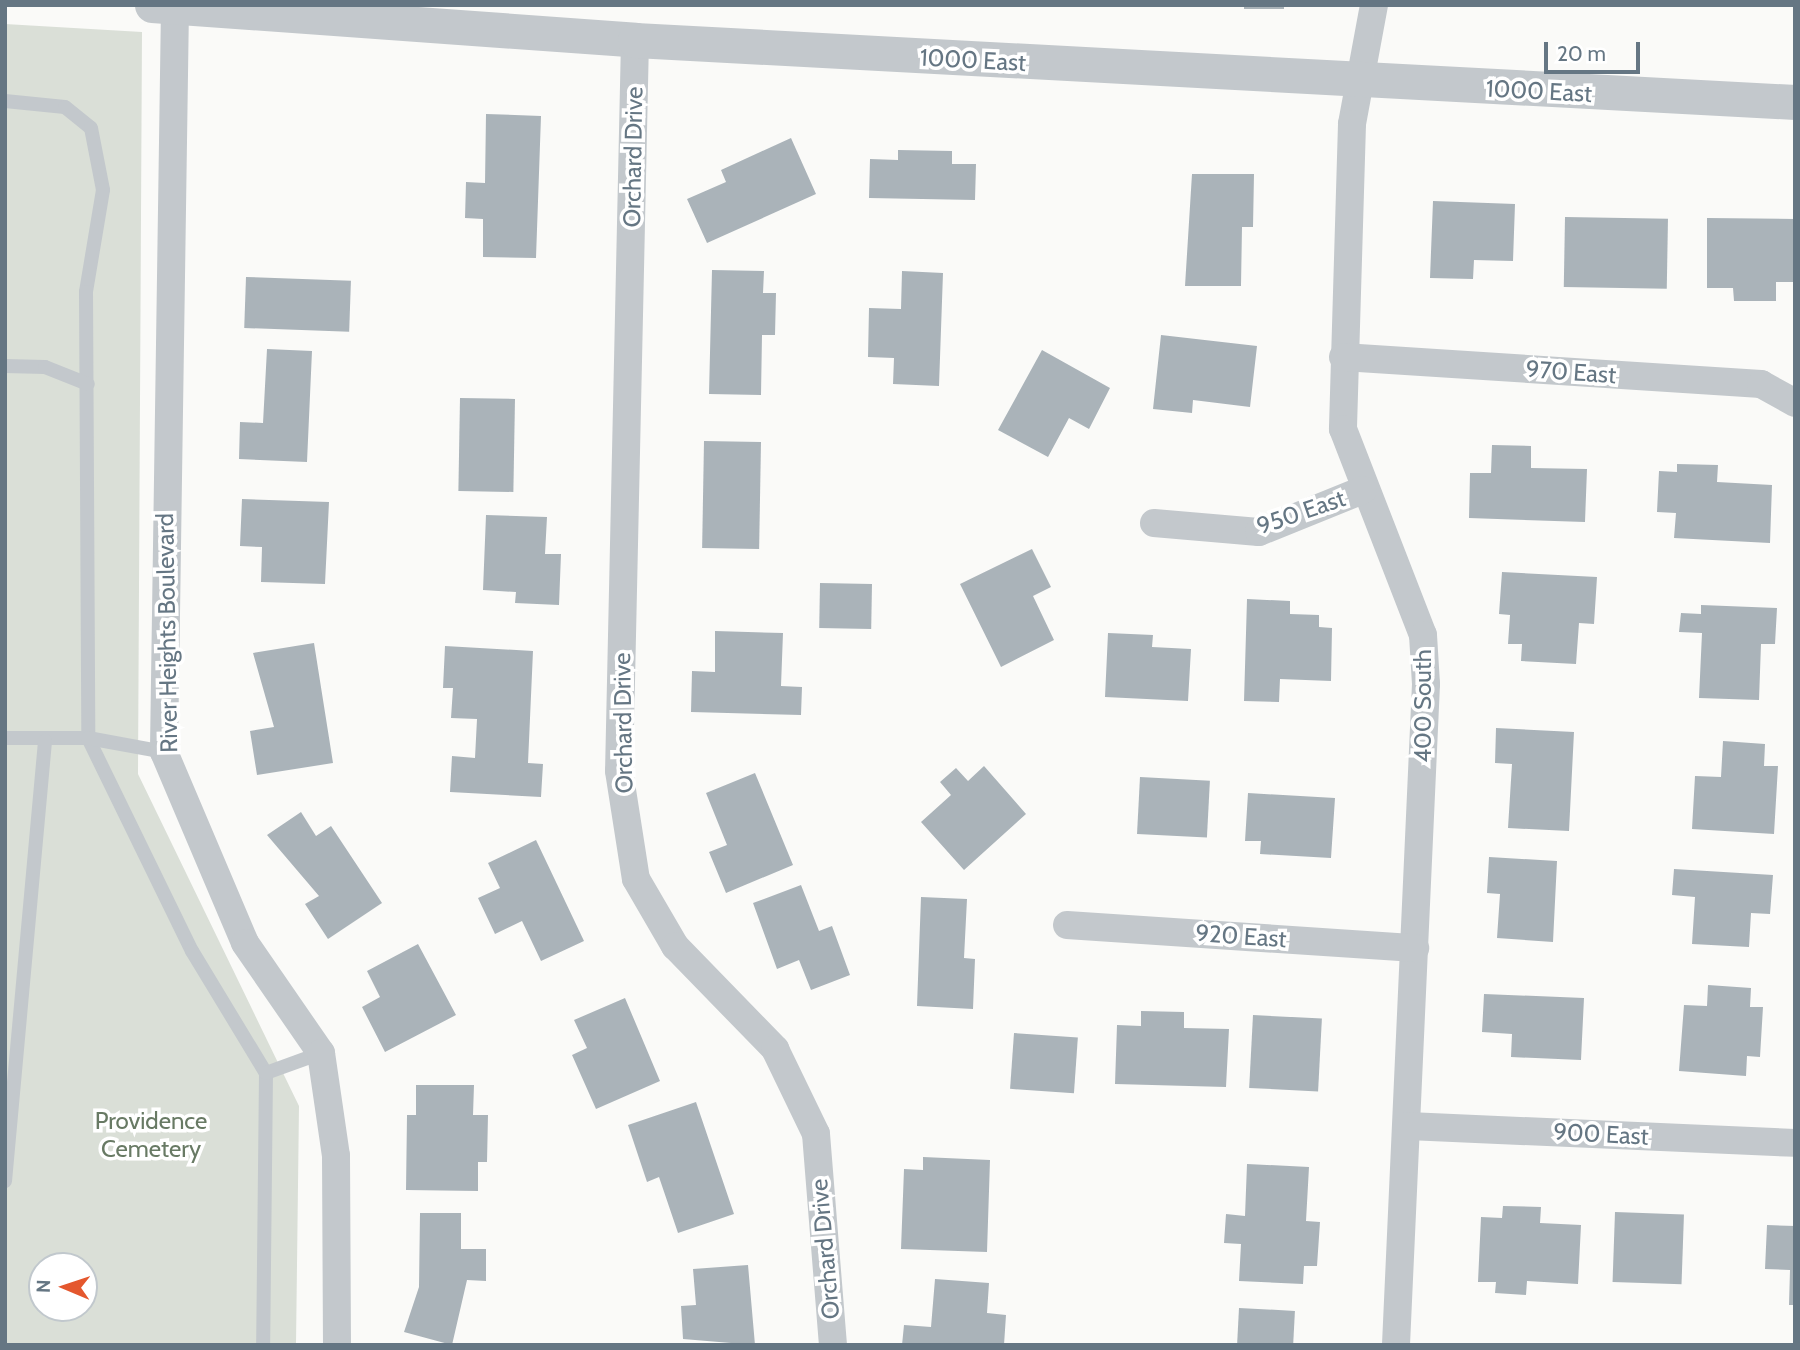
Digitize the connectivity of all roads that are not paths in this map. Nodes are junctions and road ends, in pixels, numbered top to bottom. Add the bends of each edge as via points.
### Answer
1 (1374, 5) edge
2 (167, 6) edge
3 (635, 40) junction
4 (1358, 82) junction
5 (5, 101) edge
6 (1795, 102) edge
7 (1343, 357) junction
8 (5, 366) edge
9 (88, 384) junction
10 (1795, 403) edge
11 (1363, 490) junction
12 (1154, 523) dead end
13 (5, 738) edge
14 (88, 738) junction
15 (45, 741) junction
16 (164, 752) junction
17 (1068, 925) dead end
18 (1415, 948) junction
19 (321, 1054) junction
20 (266, 1073) junction
21 (1408, 1126) junction
22 (1795, 1143) edge
23 (5, 1181) edge
24 (263, 1345) edge
25 (338, 1345) edge
26 (833, 1345) edge
27 (1396, 1345) edge

1 - 4 street, 400 South
2 - 3 street, 1000 East
2 - 16 street, River Heights Boulevard
3 - 4 street, 1000 East
3 - 26 street, Orchard Drive via 621,784 636,878 675,946 775,1049 816,1134
4 - 6 street, 1000 East
4 - 7 street, 400 South
5 - 9 lane via 65,107 91,128 103,191 86,292
7 - 10 street, 970 East via 1761,384
7 - 11 street, 400 South via 1343,429
8 - 9 lane via 45,367
9 - 14 lane
11 - 12 street, 950 East via 1259,532
11 - 18 street, 400 South via 1423,635
13 - 15 lane
14 - 15 lane
14 - 16 lane
14 - 20 lane via 192,951
15 - 23 lane
16 - 19 street, River Heights Boulevard via 245,943
17 - 18 street, 920 East
18 - 21 street, 400 South
19 - 20 lane
19 - 25 street, River Heights Boulevard via 337,1156
20 - 24 lane
21 - 22 street, 900 East
21 - 27 street, 400 South

